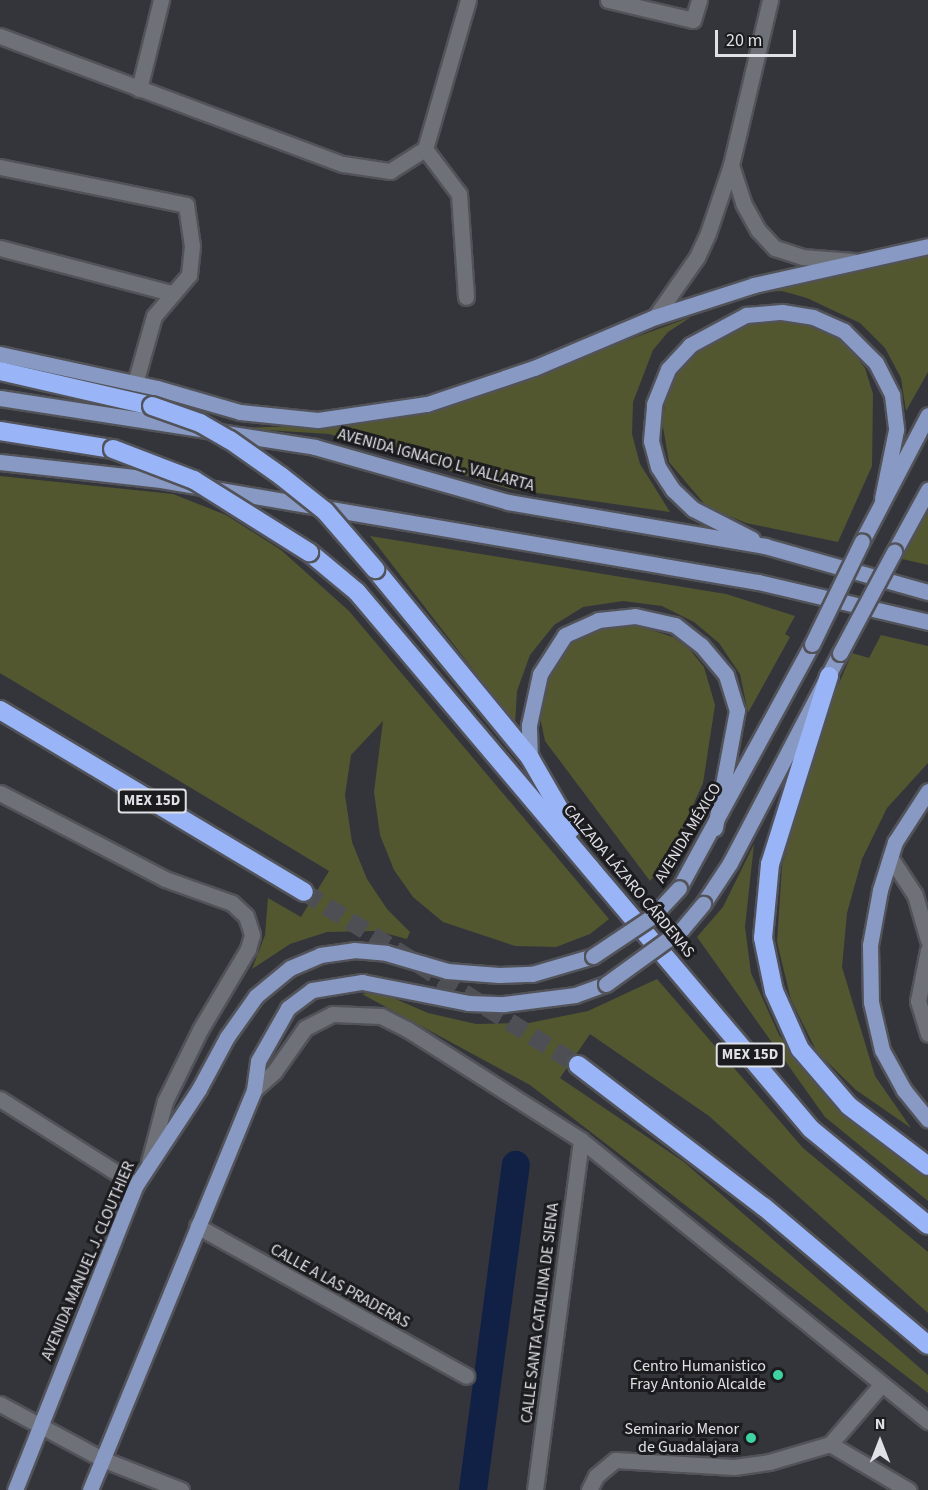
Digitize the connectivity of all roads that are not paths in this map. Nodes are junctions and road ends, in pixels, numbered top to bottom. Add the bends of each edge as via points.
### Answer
1 (160, 0) edge
2 (468, 0) edge
3 (608, 0) edge
4 (699, 0) edge
5 (770, 0) edge
6 (0, 36) edge
7 (139, 89) junction
8 (425, 149) junction
9 (731, 165) junction
10 (0, 167) edge
11 (928, 246) edge
12 (0, 248) edge
13 (858, 261) junction
14 (171, 293) junction
15 (465, 297) dead end
16 (655, 317) junction
17 (0, 354) edge
18 (0, 371) edge
19 (135, 383) junction
20 (0, 398) edge
21 (928, 415) edge
22 (0, 431) edge
23 (0, 462) edge
24 (928, 490) edge
25 (882, 499) junction
26 (765, 546) junction
27 (928, 592) edge
28 (928, 622) edge
29 (829, 676) junction
30 (0, 710) edge
31 (530, 758) junction
32 (928, 792) edge
33 (0, 793) edge
34 (715, 828) junction
35 (890, 857) junction
36 (591, 865) junction
37 (303, 892) tunnel mouth
38 (928, 940) edge
39 (928, 950) edge
40 (256, 996) joint
41 (928, 1034) edge
42 (578, 1065) tunnel mouth
43 (254, 1090) junction
44 (0, 1099) edge
45 (849, 1106) junction
46 (928, 1120) edge
47 (581, 1140) junction
48 (928, 1150) edge
49 (149, 1162) junction
50 (928, 1166) edge
51 (136, 1185) junction
52 (928, 1225) edge
53 (197, 1226) junction
54 (928, 1345) edge
55 (465, 1376) dead end
56 (881, 1385) junction
57 (0, 1404) edge
58 (928, 1420) edge
59 (39, 1427) junction
60 (830, 1444) junction
61 (102, 1459) junction
62 (15, 1490) edge
63 (90, 1490) edge
64 (181, 1490) edge
65 (535, 1490) edge
66 (589, 1490) edge
67 (908, 1490) edge

1 - 7 street
2 - 8 street
3 - 4 street via 693,20
5 - 9 street
6 - 7 street
7 - 8 street via 344,164 390,171
8 - 15 street via 459,194
9 - 13 street via 743,203 758,230 775,248 802,257
9 - 16 street via 697,257
10 - 14 street via 186,205 192,246 189,275
11 - 13 main road
12 - 14 street
13 - 16 main road via 754,285
14 - 19 street via 154,316
16 - 19 main road via 534,368 427,404 318,420 240,412
17 - 19 main road
18 - 31 highway, bridge via 152,406 210,429 281,476 325,511
20 - 26 main road, AVENIDA IGNACIO L. VALLARTA via 315,447 508,502
21 - 25 main road, AVENIDA MÉXICO
22 - 36 highway, CALZADA LÁZARO CÁRDENAS / MEX 15D, bridge via 113,449 194,480 309,552 357,592
23 - 28 main road via 161,480 746,579
24 - 29 main road, bridge
25 - 26 main road via 896,429 892,395 876,363 844,331 813,317 782,312 746,315 690,345 668,369 654,404 651,441 658,467 693,509
25 - 34 main road, AVENIDA MÉXICO, bridge via 812,644
26 - 27 main road, AVENIDA IGNACIO L. VALLARTA
29 - 43 main road, bridge via 730,863 703,904 682,929 606,984 575,995 504,1004 468,1003 362,982 312,990 288,1008 258,1061
29 - 45 highway via 770,864 763,938 774,991 800,1049
30 - 37 highway, MEX 15D
31 - 34 main road via 530,725 540,674 565,635 598,620 635,616 675,625 701,645 726,675 737,710
31 - 36 highway
32 - 35 main road via 895,842
33 - 49 street via 165,879 232,903 246,916 252,935 248,950 200,1030 165,1101
34 - 40 main road, AVENIDA MÉXICO, bridge via 679,888 653,916 593,956 532,974 499,975 447,971 386,953 354,950 320,955 290,968
35 - 38 street via 915,895
35 - 46 main road via 870,945 871,1002 882,1050 904,1090
36 - 52 highway, CALZADA LÁZARO CÁRDENAS / MEX 15D via 811,1129
39 - 41 street via 918,1001
40 - 49 main road, AVENIDA MANUEL J. CLOUTHIER via 226,1037 199,1089
42 - 54 highway via 764,1208
43 - 47 street via 274,1072 305,1028 333,1014 381,1016
43 - 53 main road
44 - 51 street
45 - 48 highway
45 - 50 highway
47 - 56 street
47 - 65 street, CALLE SANTA CATALINA DE SIENA
49 - 51 main road, AVENIDA MANUEL J. CLOUTHIER
51 - 59 main road, AVENIDA MANUEL J. CLOUTHIER
53 - 55 street, CALLE A LAS PRADERAS
53 - 61 main road
56 - 58 street
56 - 60 street
57 - 59 street
59 - 61 street
59 - 62 main road, AVENIDA MANUEL J. CLOUTHIER
60 - 66 street via 769,1462 734,1467 615,1460 596,1476
60 - 67 street
61 - 63 main road
61 - 64 street

